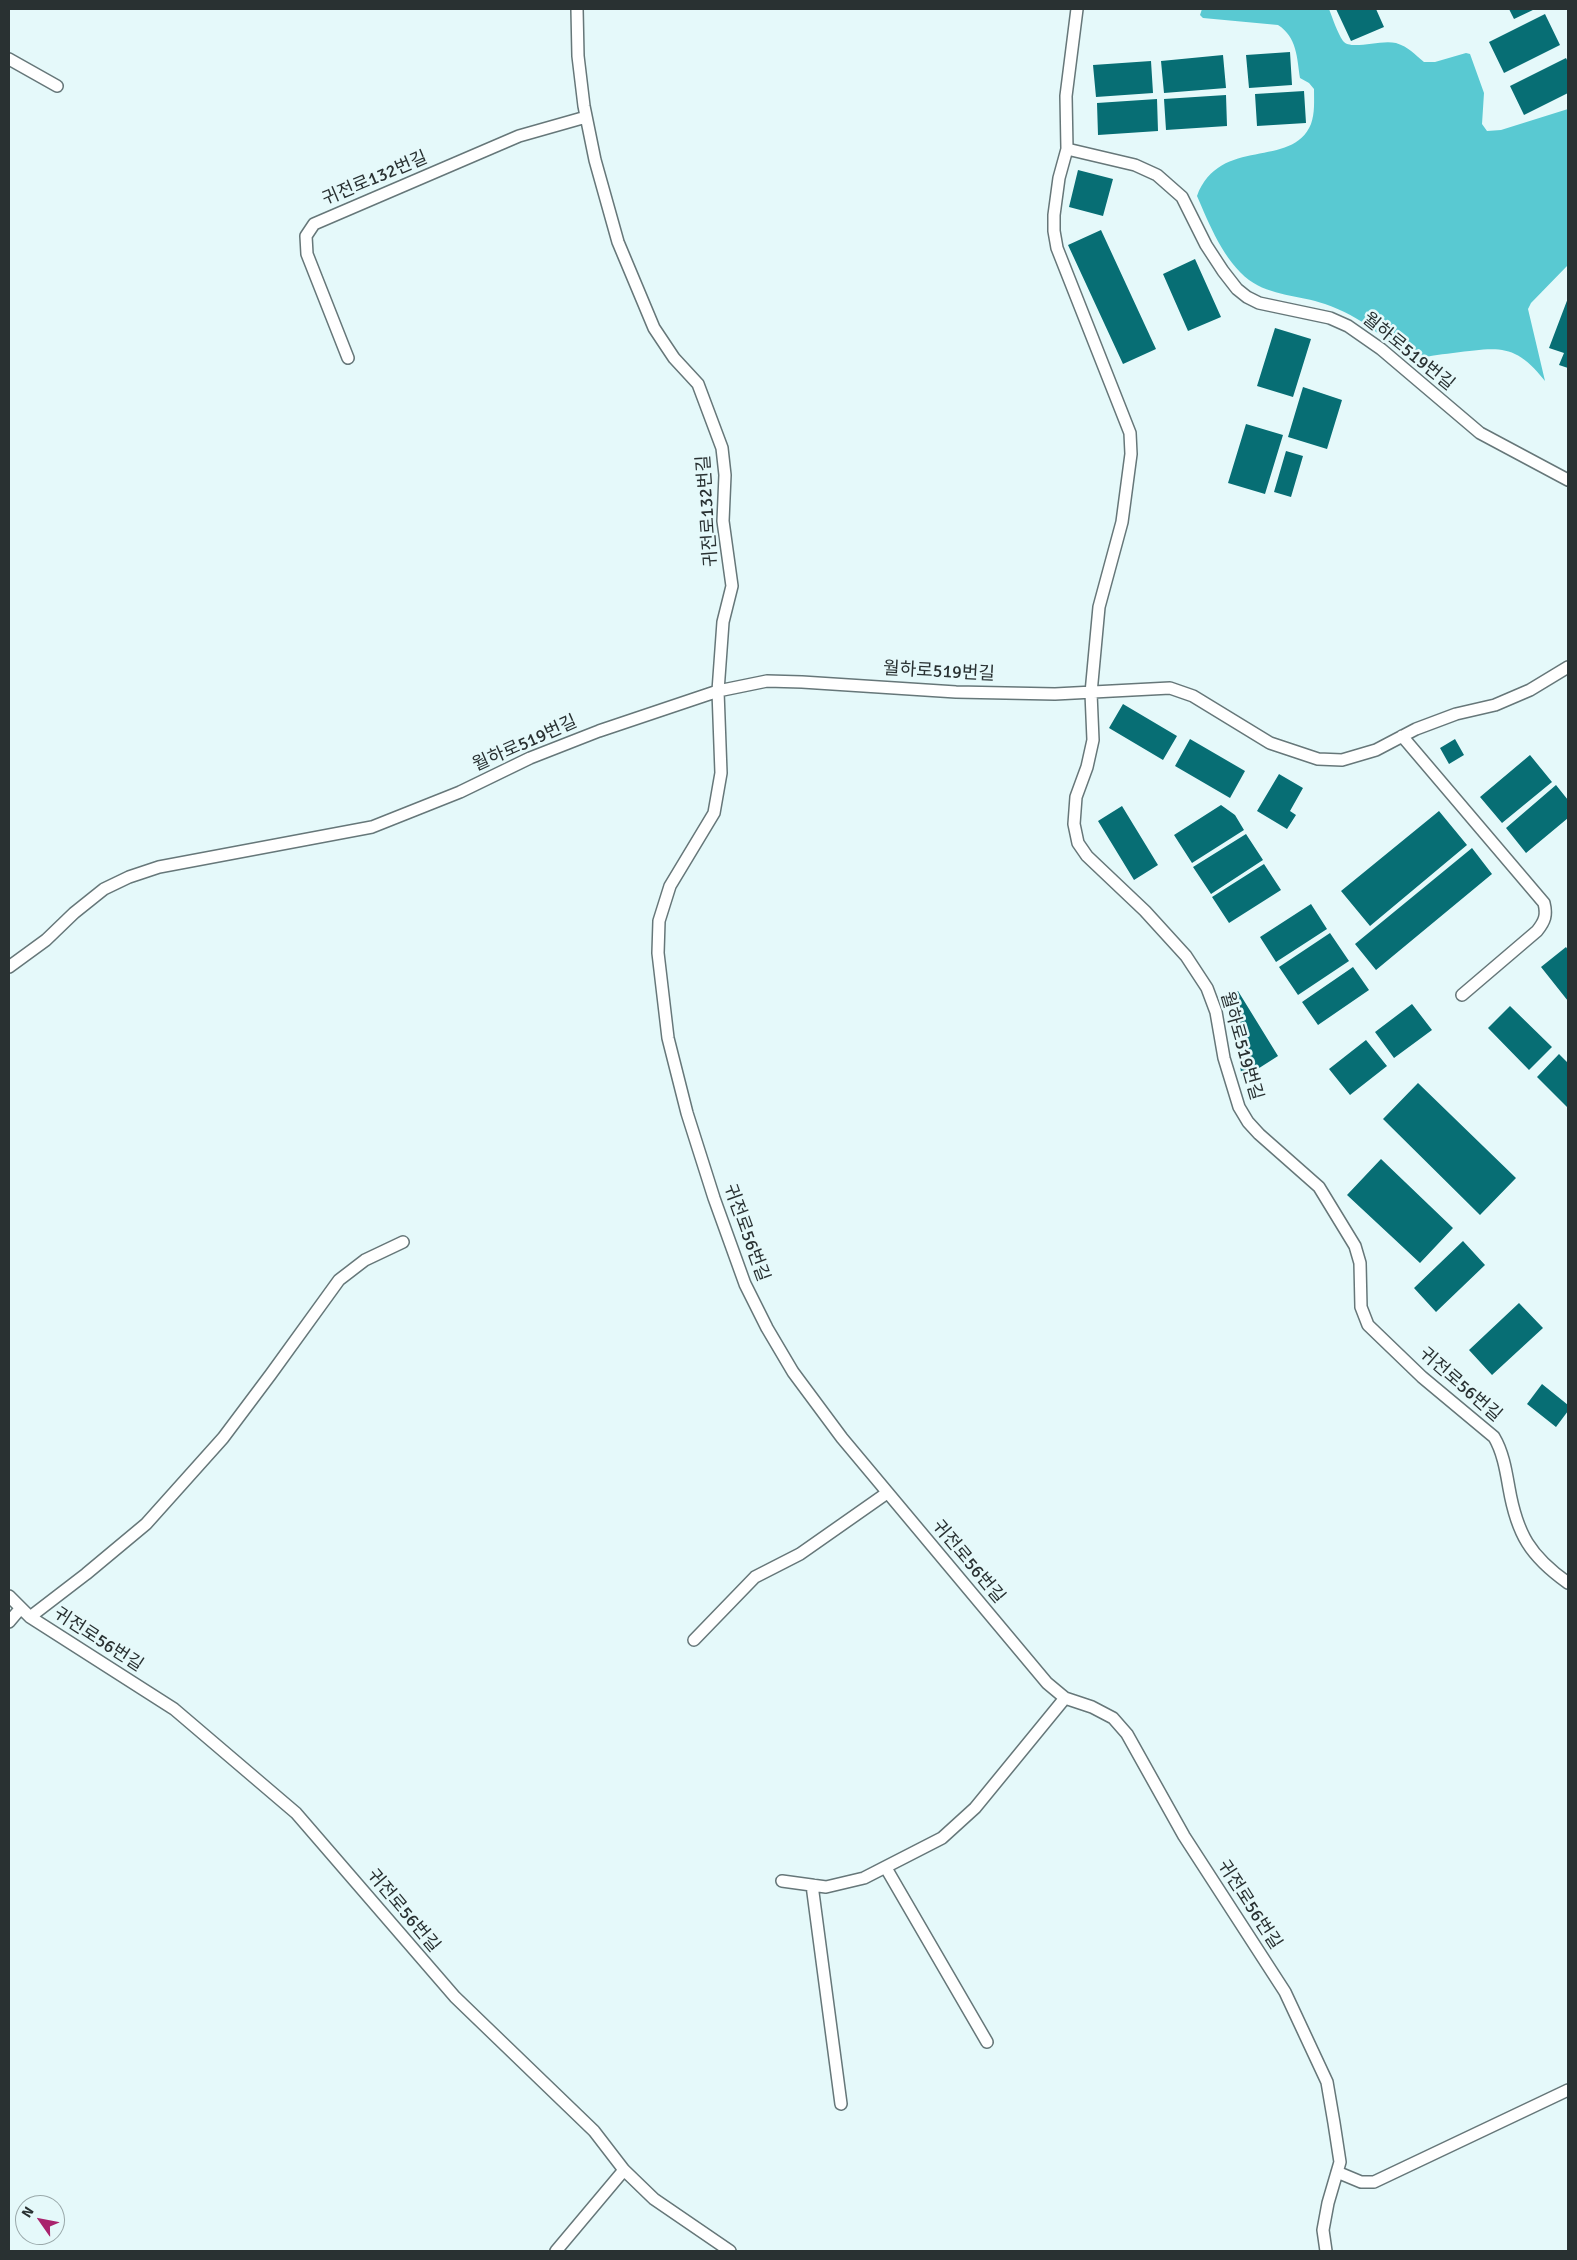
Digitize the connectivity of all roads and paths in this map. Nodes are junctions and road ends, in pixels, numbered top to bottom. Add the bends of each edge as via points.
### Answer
1 (577, 9) edge
2 (1077, 9) edge
3 (9, 58) edge
4 (57, 86) dead end
5 (586, 117) junction
6 (1066, 150) junction
7 (348, 358) dead end
8 (1568, 480) edge
9 (1568, 667) edge
10 (718, 691) junction
11 (1091, 693) junction
12 (1402, 736) junction
13 (9, 967) edge
14 (1462, 995) dead end
15 (403, 1242) dead end
16 (1368, 1325) joint
17 (887, 1493) junction
18 (1568, 1583) edge
19 (9, 1596) edge
20 (20, 1609) junction
21 (30, 1617) junction
22 (9, 1622) edge
23 (694, 1640) dead end
24 (1065, 1698) junction
25 (886, 1868) junction
26 (782, 1881) dead end
27 (812, 1885) junction
28 (987, 2042) dead end
29 (1568, 2090) edge
30 (841, 2104) dead end
31 (624, 2170) junction
32 (1337, 2172) junction
33 (556, 2251) edge
34 (730, 2251) edge
35 (1326, 2251) edge

1 - 5 lane, 귀전로132번길 via 578,56
2 - 6 lane, 월하로519번길 via 1066,96
3 - 4 lane
5 - 7 lane, 귀전로132번길 via 520,136 314,224 306,236 307,254
5 - 10 lane, 귀전로132번길 via 618,242 654,328 674,358 698,384 722,448 725,475 723,521 732,586 723,622
6 - 8 lane, 월하로519번길 via 1135,165 1157,175 1182,197 1206,245 1237,289 1247,297 1348,326 1381,349 1480,433
6 - 11 lane, 월하로519번길 via 1059,178 1054,232 1057,248 1130,433 1131,454 1122,522 1099,607
9 - 12 lane, 월하로519번길 via 1530,690 1495,705 1456,714
10 - 11 lane, 월하로519번길 via 767,682 793,682 956,692
10 - 13 lane, 월하로519번길 via 599,730 372,827 189,861 129,877 104,889 46,940
10 - 17 lane, 귀전로56번길 via 720,773 714,813 670,886 659,921 658,953 668,1038 687,1113 745,1284 793,1372
11 - 12 lane, 월하로519번길 via 1170,688 1193,696 1270,743 1318,759 1342,760 1376,750
11 - 16 lane, 월하로519번길 via 1093,740 1076,798 1074,824 1078,843 1087,856 1146,910 1186,956 1207,988 1216,1012 1226,1065 1239,1108 1259,1134 1319,1187 1355,1246 1360,1264 1361,1307
12 - 14 lane via 1544,903 1544,922 1537,931
15 - 21 lane, 귀전로56번길 via 365,1260 339,1280 223,1438 146,1524
16 - 18 lane, 귀전로56번길 via 1422,1378 1494,1437 1500,1447 1513,1511 1522,1536 1533,1554
17 - 23 lane via 800,1554 755,1577
17 - 24 lane, 귀전로56번길 via 1047,1684
19 - 20 lane, 귀전로56번길
20 - 21 lane, 귀전로56번길
20 - 22 lane
21 - 31 lane, 귀전로56번길 via 174,1709 296,1813 455,1997 594,2131
24 - 25 lane via 975,1808 942,1838
24 - 32 lane, 귀전로56번길 via 1113,1718 1127,1734 1184,1836 1285,1992 1327,2082 1340,2162
25 - 27 lane via 864,1878 826,1887
25 - 28 lane
26 - 27 lane
27 - 30 lane
29 - 32 lane via 1374,2182 1361,2182
31 - 33 lane
31 - 34 lane, 귀전로56번길 via 654,2199
32 - 35 lane, 귀전로56번길 via 1323,2230

